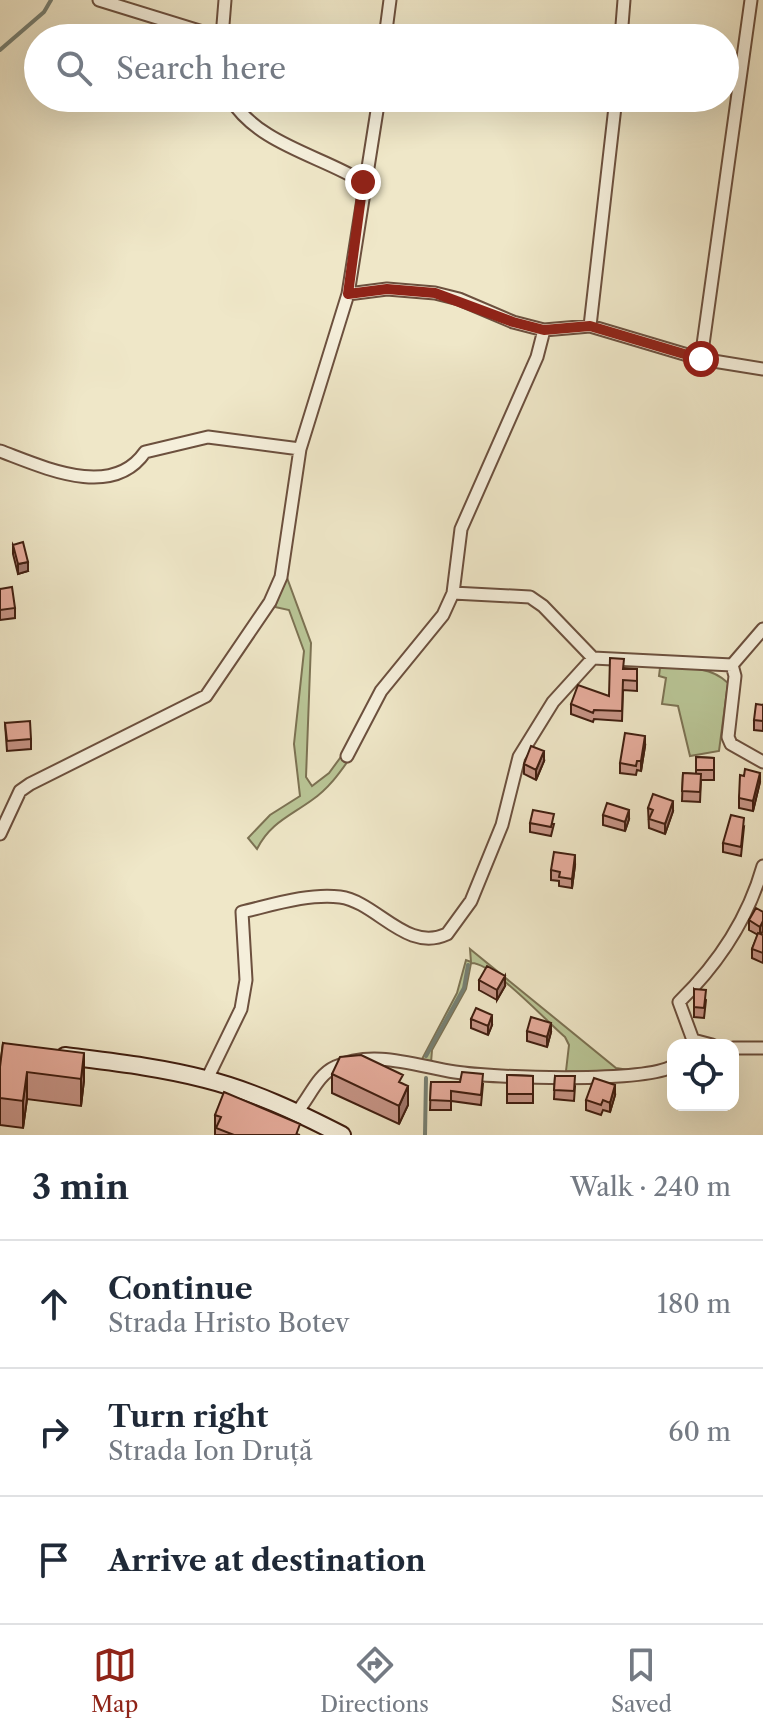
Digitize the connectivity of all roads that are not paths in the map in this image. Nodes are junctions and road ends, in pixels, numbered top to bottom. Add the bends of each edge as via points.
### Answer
1 (99, 0) edge
2 (225, 0) edge
3 (390, 0) edge
4 (624, 0) edge
5 (751, 0) edge
6 (177, 24) edge
7 (223, 24) edge
8 (387, 24) edge
9 (622, 24) edge
10 (739, 86) edge
11 (241, 112) edge
12 (377, 112) edge
13 (614, 112) edge
14 (735, 112) edge
15 (363, 182) junction
16 (348, 294) junction
17 (590, 326) junction
18 (544, 330) junction
19 (701, 359) junction
20 (763, 369) edge
21 (300, 449) junction
22 (0, 451) edge
23 (453, 593) junction
24 (763, 629) edge
25 (593, 658) junction
26 (732, 665) junction
27 (347, 756) dead end
28 (763, 762) edge
29 (0, 834) edge
30 (763, 866) edge
31 (691, 1039) edge
32 (739, 1048) edge
33 (763, 1048) edge
34 (45, 1053) edge
35 (667, 1068) edge
36 (207, 1079) junction
37 (296, 1113) junction
38 (342, 1135) edge

1 - 6 street
2 - 7 street
3 - 8 street
4 - 9 street
5 - 10 street
11 - 15 street via 256,130
12 - 15 street
13 - 17 street
14 - 19 street
15 - 16 street
16 - 18 street via 387,289 435,293
16 - 21 street
17 - 18 street
17 - 19 street
18 - 23 street via 461,529
19 - 20 street
21 - 22 street via 208,437 159,446 126,471 69,476
21 - 29 street via 281,577 221,679 206,696 20,791
23 - 25 street via 530,597
23 - 27 street via 443,615 381,691
24 - 26 street
25 - 26 street
25 - 36 street via 553,702 519,757 502,825 476,888 447,934 422,938 342,897 242,912 246,980 241,1009
26 - 28 street via 728,737
30 - 31 street via 747,914 679,1002
32 - 33 street
34 - 36 main road
35 - 37 street via 638,1077 611,1077 457,1072 374,1059 331,1069
36 - 37 main road
37 - 38 main road

